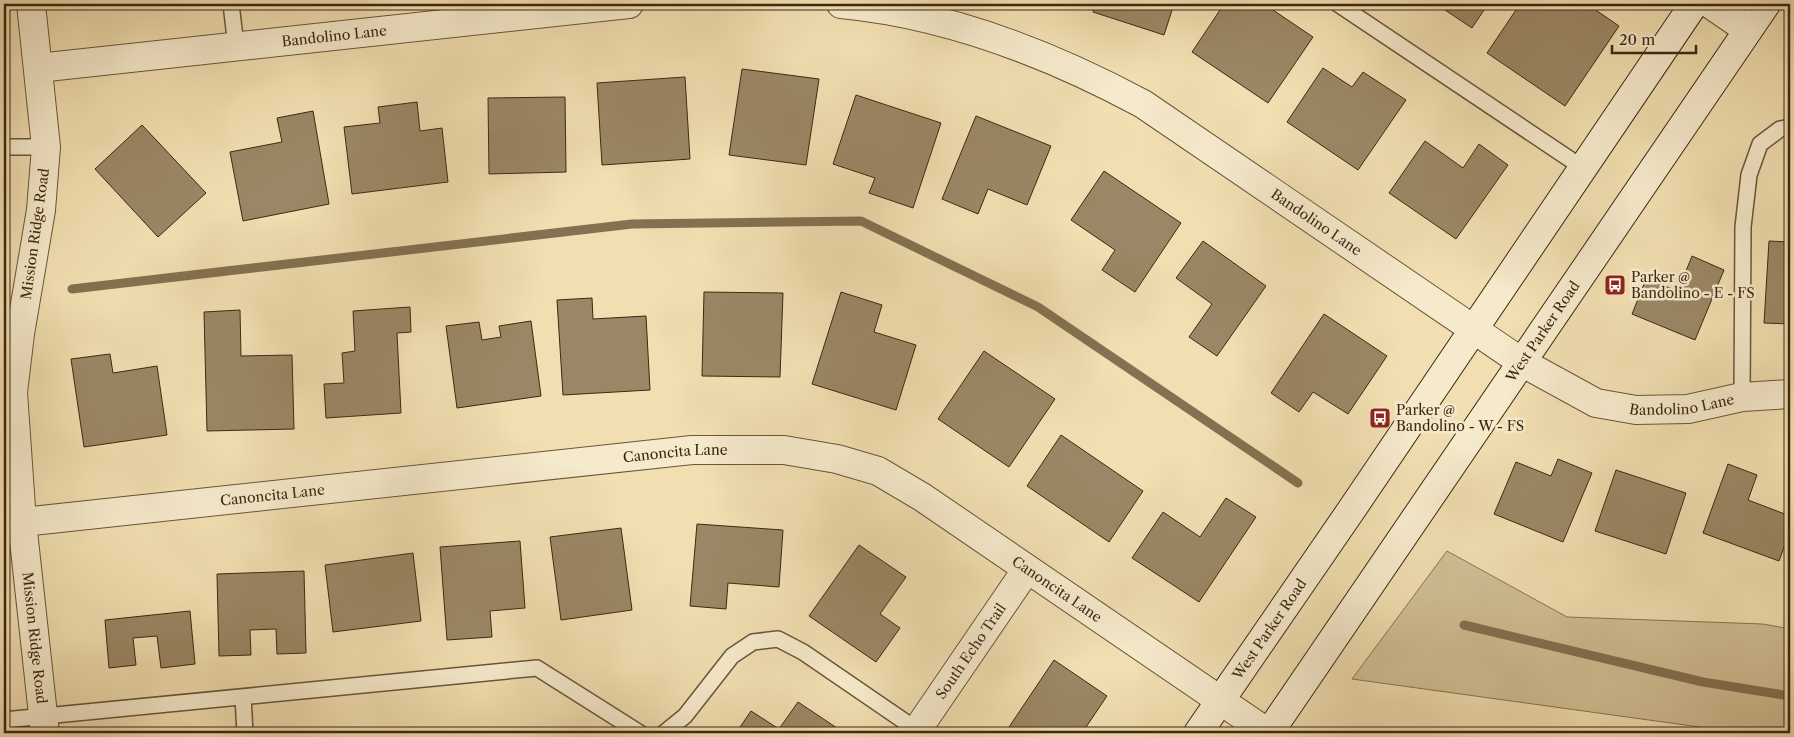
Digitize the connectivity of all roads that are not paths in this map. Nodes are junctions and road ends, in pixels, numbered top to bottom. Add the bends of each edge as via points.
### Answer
1 (31, 4) edge
2 (231, 4) edge
3 (623, 4) edge
4 (841, 4) edge
5 (1338, 4) edge
6 (1694, 4) edge
7 (1710, 4) edge
8 (1766, 4) edge
9 (432, 14) edge
10 (1748, 30) junction
11 (236, 46) junction
12 (38, 68) junction
13 (1790, 127) edge
14 (4, 147) edge
15 (46, 147) junction
16 (1583, 168) junction
17 (1474, 329) junction
18 (1523, 362) junction
19 (1790, 394) edge
20 (1742, 397) junction
21 (13, 523) edge
22 (1027, 569) junction
23 (244, 697) junction
24 (1220, 700) junction
25 (4, 720) edge
26 (44, 725) edge
27 (916, 732) edge
28 (245, 733) edge
29 (640, 733) edge
30 (664, 733) edge
31 (1198, 733) edge
32 (1268, 733) edge

1 - 12 street, Mission Ridge Road
2 - 11 lane
3 - 9 street, Bandolino Lane
4 - 17 street, Bandolino Lane via 904,12 958,26 1094,78 1143,104
5 - 16 lane
6 - 16 street, West Parker Road
7 - 10 street
8 - 10 street, West Parker Road
9 - 11 street, Bandolino Lane
10 - 18 street, West Parker Road
11 - 12 street, Bandolino Lane
12 - 15 street, Mission Ridge Road
13 - 20 lane via 1780,128 1760,144 1749,175 1743,228
14 - 15 lane
15 - 21 street, Mission Ridge Road via 13,392
16 - 17 street, West Parker Road
17 - 18 street, Bandolino Lane
17 - 24 street, West Parker Road
18 - 20 street, Bandolino Lane via 1596,403 1636,410 1688,408
18 - 32 street, West Parker Road
19 - 20 street, Bandolino Lane
21 - 22 street, Canoncita Lane via 692,450 784,450 837,458 878,471 922,496
21 - 26 street, Mission Ridge Road
22 - 24 street, Canoncita Lane
22 - 27 street, South Echo Trail
23 - 26 lane
23 - 28 lane
23 - 29 lane via 537,668
24 - 31 street, West Parker Road
24 - 32 street, Canoncita Lane
25 - 26 lane
27 - 30 lane via 803,652 778,640 753,642 732,656 685,716

